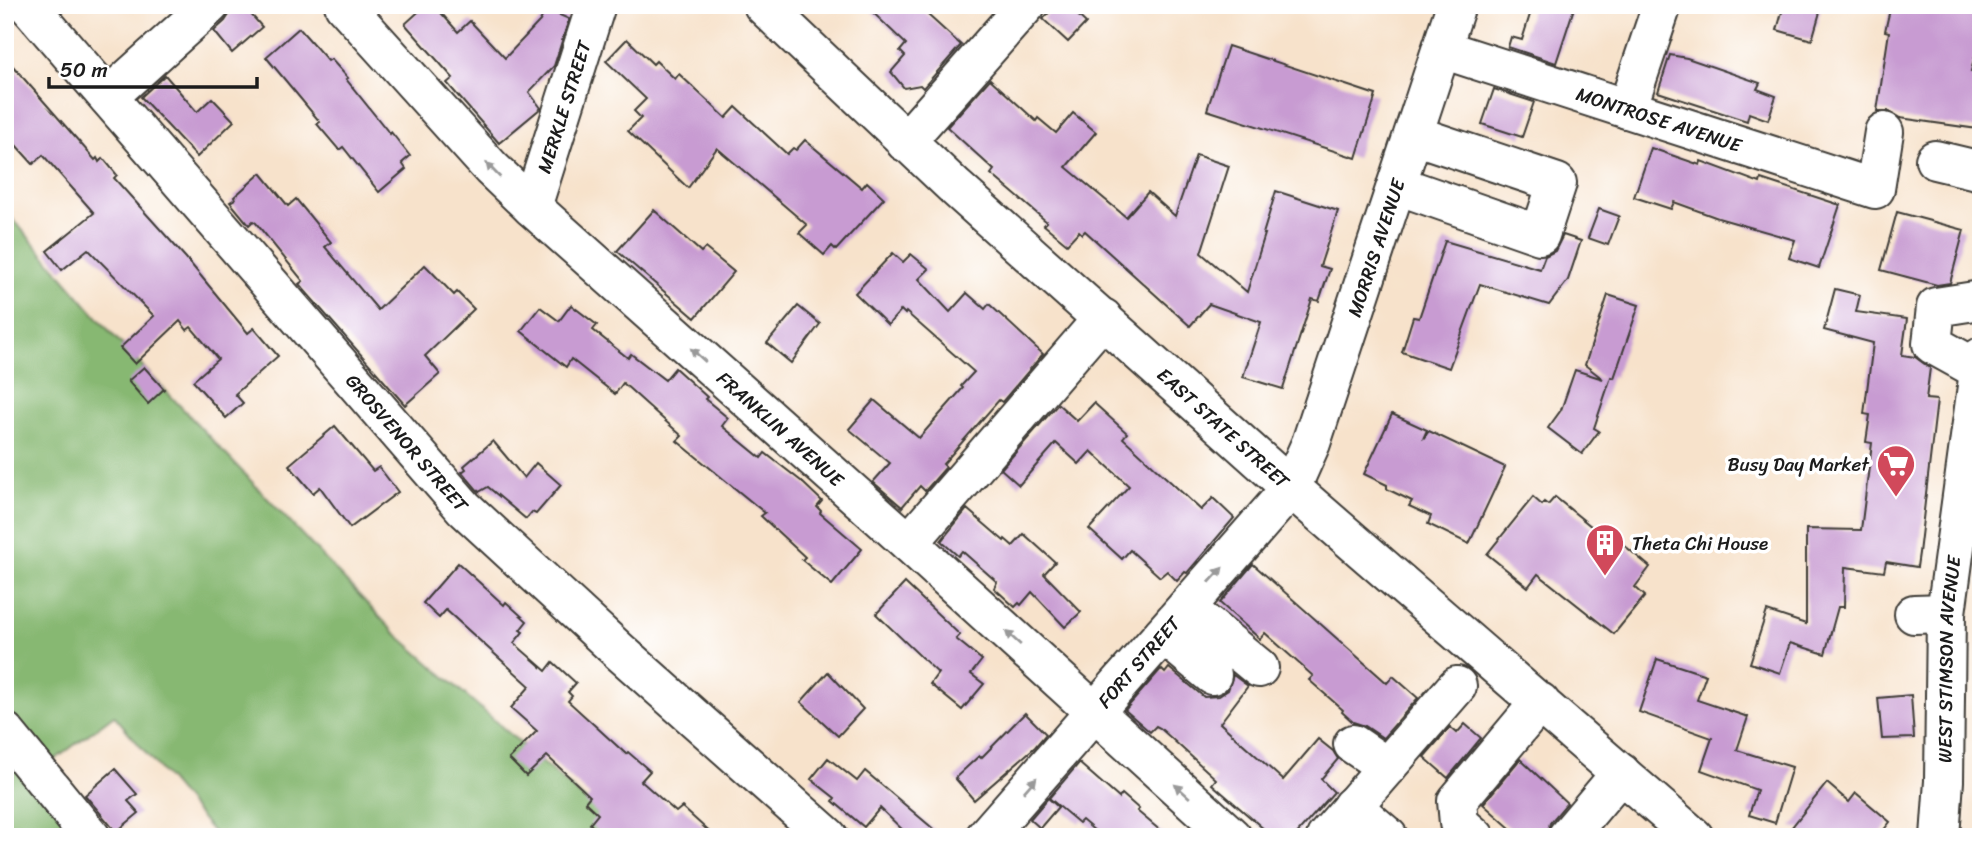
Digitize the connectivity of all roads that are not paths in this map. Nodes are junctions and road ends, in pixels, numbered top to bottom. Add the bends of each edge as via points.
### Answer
1 (28, 5) edge
2 (210, 5) edge
3 (344, 5) edge
4 (596, 5) edge
5 (763, 5) edge
6 (1026, 5) edge
7 (1456, 5) edge
8 (1662, 5) edge
9 (1442, 49) junction
10 (108, 97) junction
11 (1627, 109) junction
12 (1884, 132) dead end
13 (1413, 135) junction
14 (905, 142) junction
15 (1935, 160) dead end
16 (1981, 171) edge
17 (1397, 185) junction
18 (531, 207) junction
19 (1981, 300) edge
20 (1103, 318) junction
21 (1980, 363) edge
22 (1291, 488) junction
23 (909, 543) junction
24 (1175, 621) junction
25 (1259, 668) dead end
26 (1212, 675) dead end
27 (1457, 686) dead end
28 (1540, 702) junction
29 (1094, 712) junction
30 (5, 732) edge
31 (1353, 744) dead end
32 (1387, 767) junction
33 (1621, 773) junction
34 (1944, 781) junction
35 (1352, 806) junction
36 (998, 832) edge
37 (1678, 832) edge
38 (91, 837) edge
39 (828, 837) edge
40 (1232, 837) edge
41 (1326, 837) edge
42 (1388, 837) edge
43 (1475, 837) edge
44 (1567, 837) edge
45 (1922, 837) edge
46 (1940, 837) edge

1 - 10 street, GROSVENOR STREET
2 - 10 street
18 -> 3 street, FRANKLIN AVENUE
4 - 18 street, MERKLE STREET
5 - 14 street, EAST STATE STREET
6 - 14 street
7 - 9 street, MORRIS AVENUE
8 - 11 street
9 - 11 street, MONTROSE AVENUE
9 - 13 street, MORRIS AVENUE
10 - 39 street, GROSVENOR STREET via 464,508
11 - 12 street, MONTROSE AVENUE via 1875,189
13 - 17 street, MORRIS AVENUE
13 - 17 street via 1557,183 1540,234
14 - 20 street, EAST STATE STREET
15 - 16 street
17 - 22 street, MORRIS AVENUE via 1311,443
23 -> 18 street, FRANKLIN AVENUE
19 - 21 street via 1936,307 1932,344
20 - 22 street, EAST STATE STREET
20 - 23 street
21 - 34 street, WEST STIMSON AVENUE via 1930,614
24 -> 22 street, FORT STREET
22 - 28 street, EAST STATE STREET
29 -> 23 street, FRANKLIN AVENUE
24 - 25 street
24 - 26 street
24 - 29 street, FORT STREET
27 - 32 street
28 - 33 street, EAST STATE STREET
28 - 43 street via 1457,801 1459,823
36 -> 29 street, FORT STREET
40 -> 29 street, FRANKLIN AVENUE
30 - 38 street
31 - 32 street
32 - 35 street
33 - 37 street, EAST STATE STREET
33 - 44 street
34 - 45 street
34 - 46 street, WEST STIMSON AVENUE
35 - 41 street
35 - 42 street

